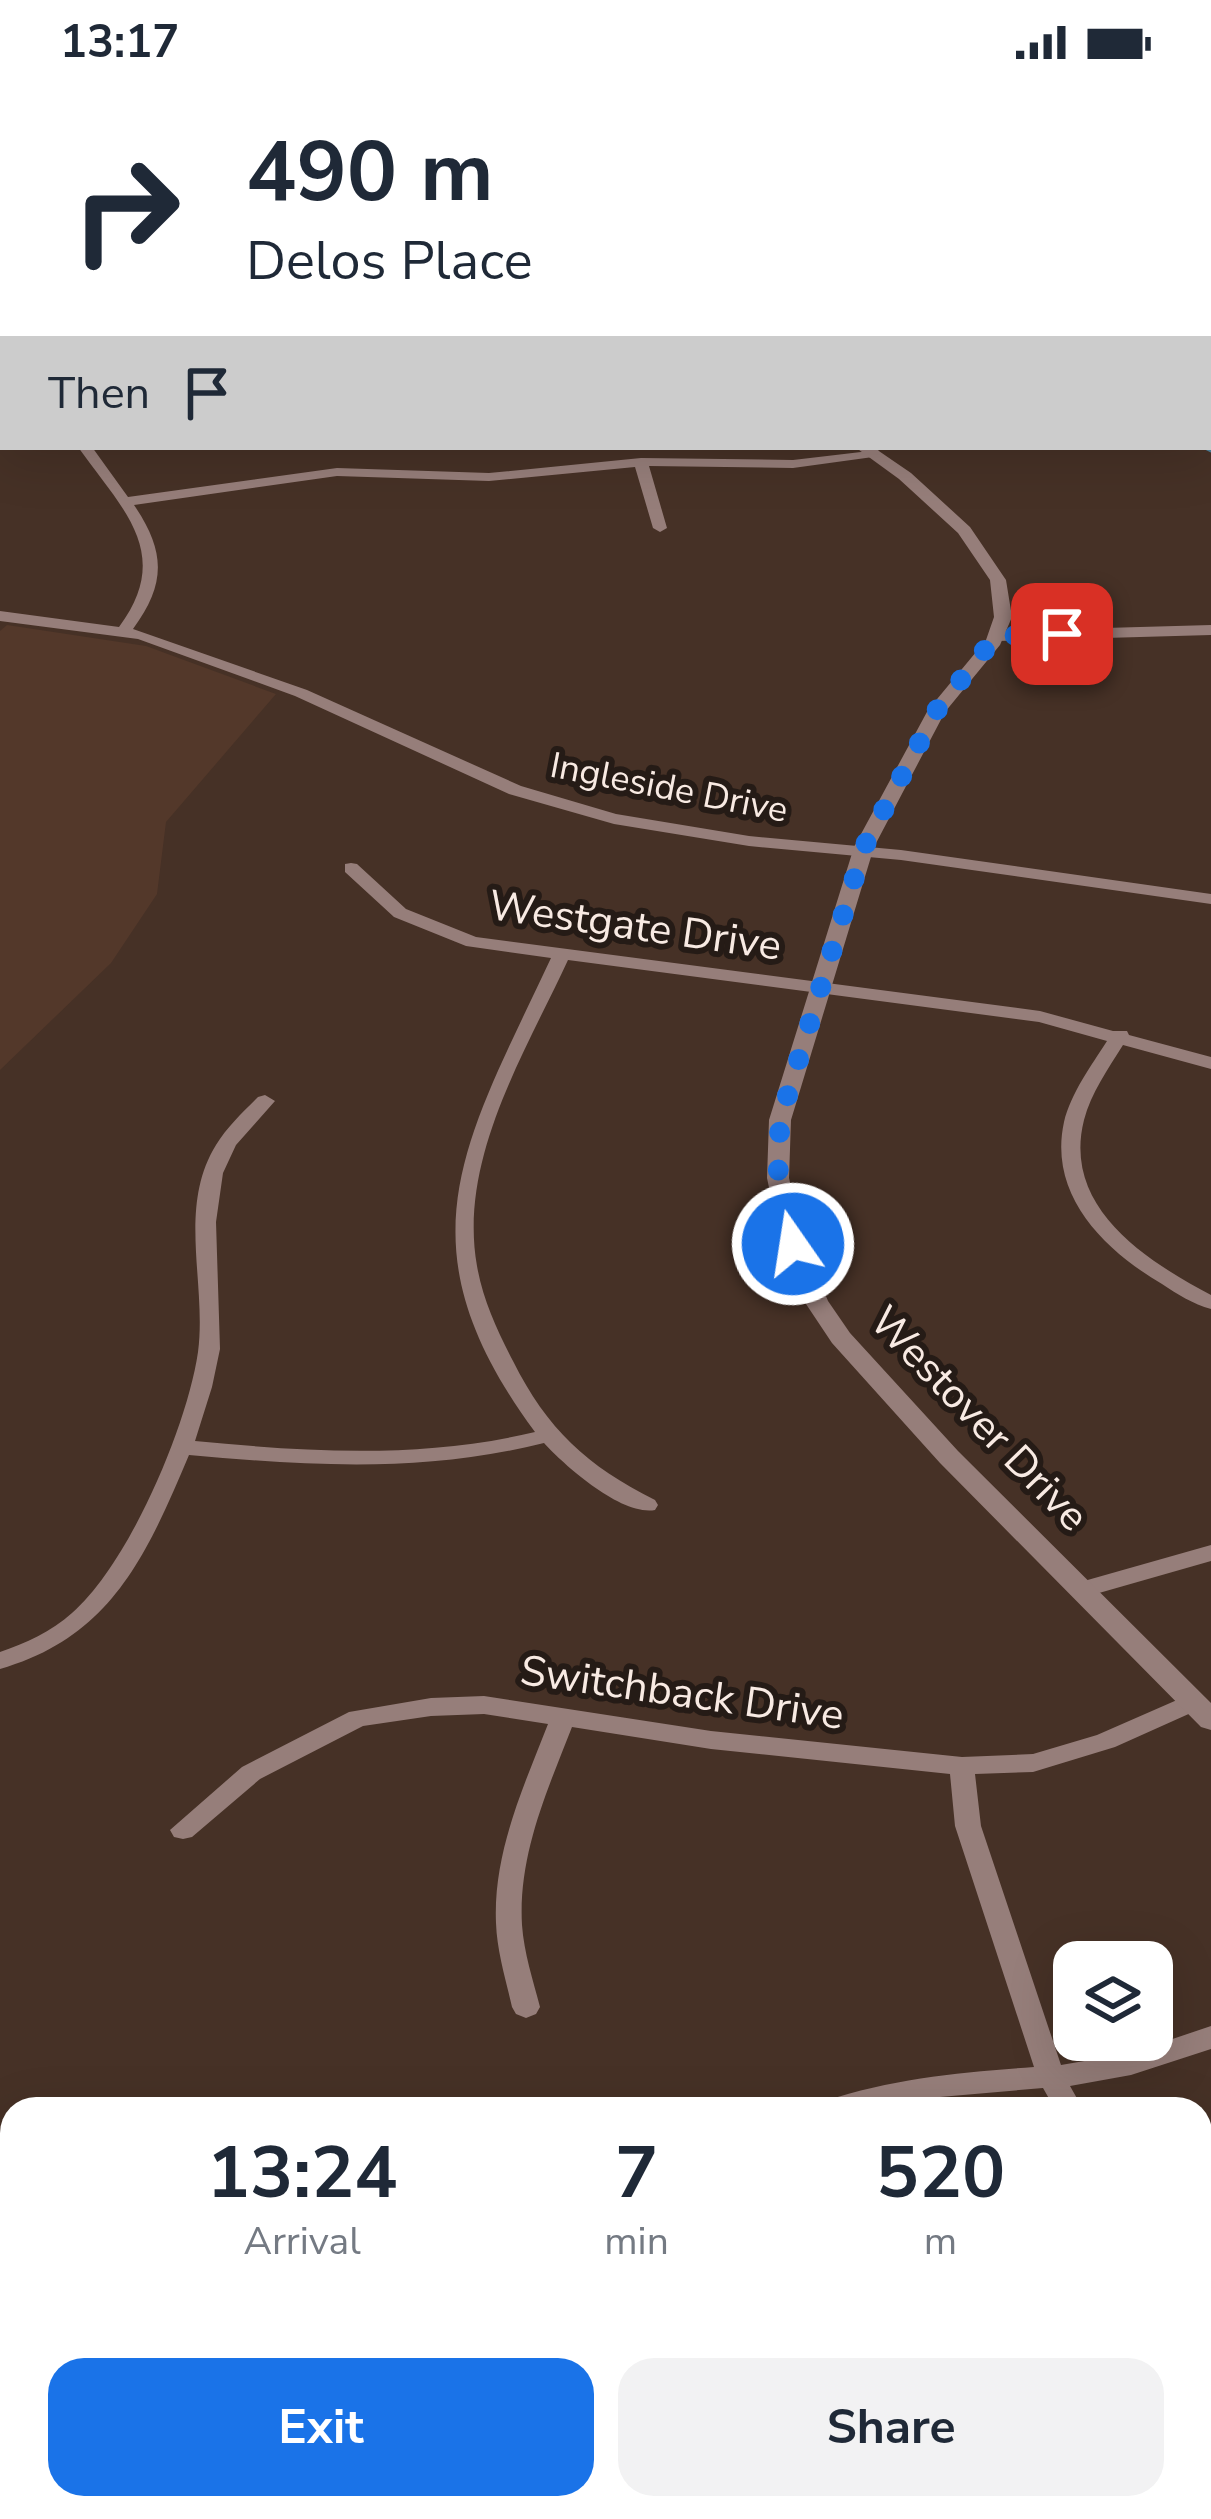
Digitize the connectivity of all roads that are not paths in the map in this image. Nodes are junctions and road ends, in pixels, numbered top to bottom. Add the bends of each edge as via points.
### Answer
1 (87, 450) edge
2 (868, 450) edge
3 (641, 462) junction
4 (125, 502) junction
5 (660, 528) dead end
6 (0, 616) edge
7 (1211, 630) edge
8 (124, 631) junction
9 (996, 636) junction
10 (862, 853) junction
11 (351, 868) dead end
12 (1211, 899) edge
13 (561, 956) junction
14 (821, 987) junction
15 (1120, 1035) junction
16 (1211, 1063) edge
17 (265, 1101) dead end
18 (1211, 1304) edge
19 (547, 1436) junction
20 (184, 1447) junction
21 (647, 1505) dead end
22 (1211, 1553) edge
23 (1084, 1589) junction
24 (0, 1660) edge
25 (1202, 1711) edge
26 (564, 1715) junction
27 (962, 1766) junction
28 (183, 1830) dead end
29 (526, 2008) dead end
30 (1211, 2037) edge
31 (1051, 2077) junction
32 (866, 2097) edge
33 (1063, 2097) edge

1 - 4 street
2 - 3 street via 793,464
2 - 9 street via 933,499 984,557 1004,597
3 - 4 street via 489,478 316,474
3 - 5 street
4 - 8 street via 152,558 146,600
6 - 8 street, Ingleside Drive
7 - 9 street
8 - 10 street, Ingleside Drive via 301,693 553,802 686,832
9 - 10 street, Westover Drive via 937,710
10 - 12 street, Ingleside Drive
10 - 14 street, Westover Drive
11 - 13 street, Westgate Drive via 400,913 430,928
13 - 14 street, Westgate Drive
13 - 19 street via 472,1158 460,1242 490,1345
14 - 15 street, Westgate Drive
14 - 23 street, Westover Drive via 780,1120 778,1178 816,1301 949,1457
15 - 16 street, Westgate Drive
15 - 18 street via 1073,1122 1072,1174 1094,1220 1116,1242
17 - 20 street via 223,1149 206,1194 209,1349
19 - 20 street via 450,1459 396,1461
19 - 21 street via 593,1479
20 - 24 street via 119,1579 71,1629 34,1652
22 - 23 street
23 - 25 street, Westover Drive
25 - 27 street, Switchback Drive via 1033,1763
26 - 27 street, Switchback Drive via 711,1740
26 - 28 street, Switchback Drive via 484,1705 358,1718 251,1774
26 - 29 street via 519,1830 510,1877 509,1927
27 - 31 street via 968,1826
30 - 31 street via 1155,2060
31 - 32 street via 966,2080
31 - 33 street

